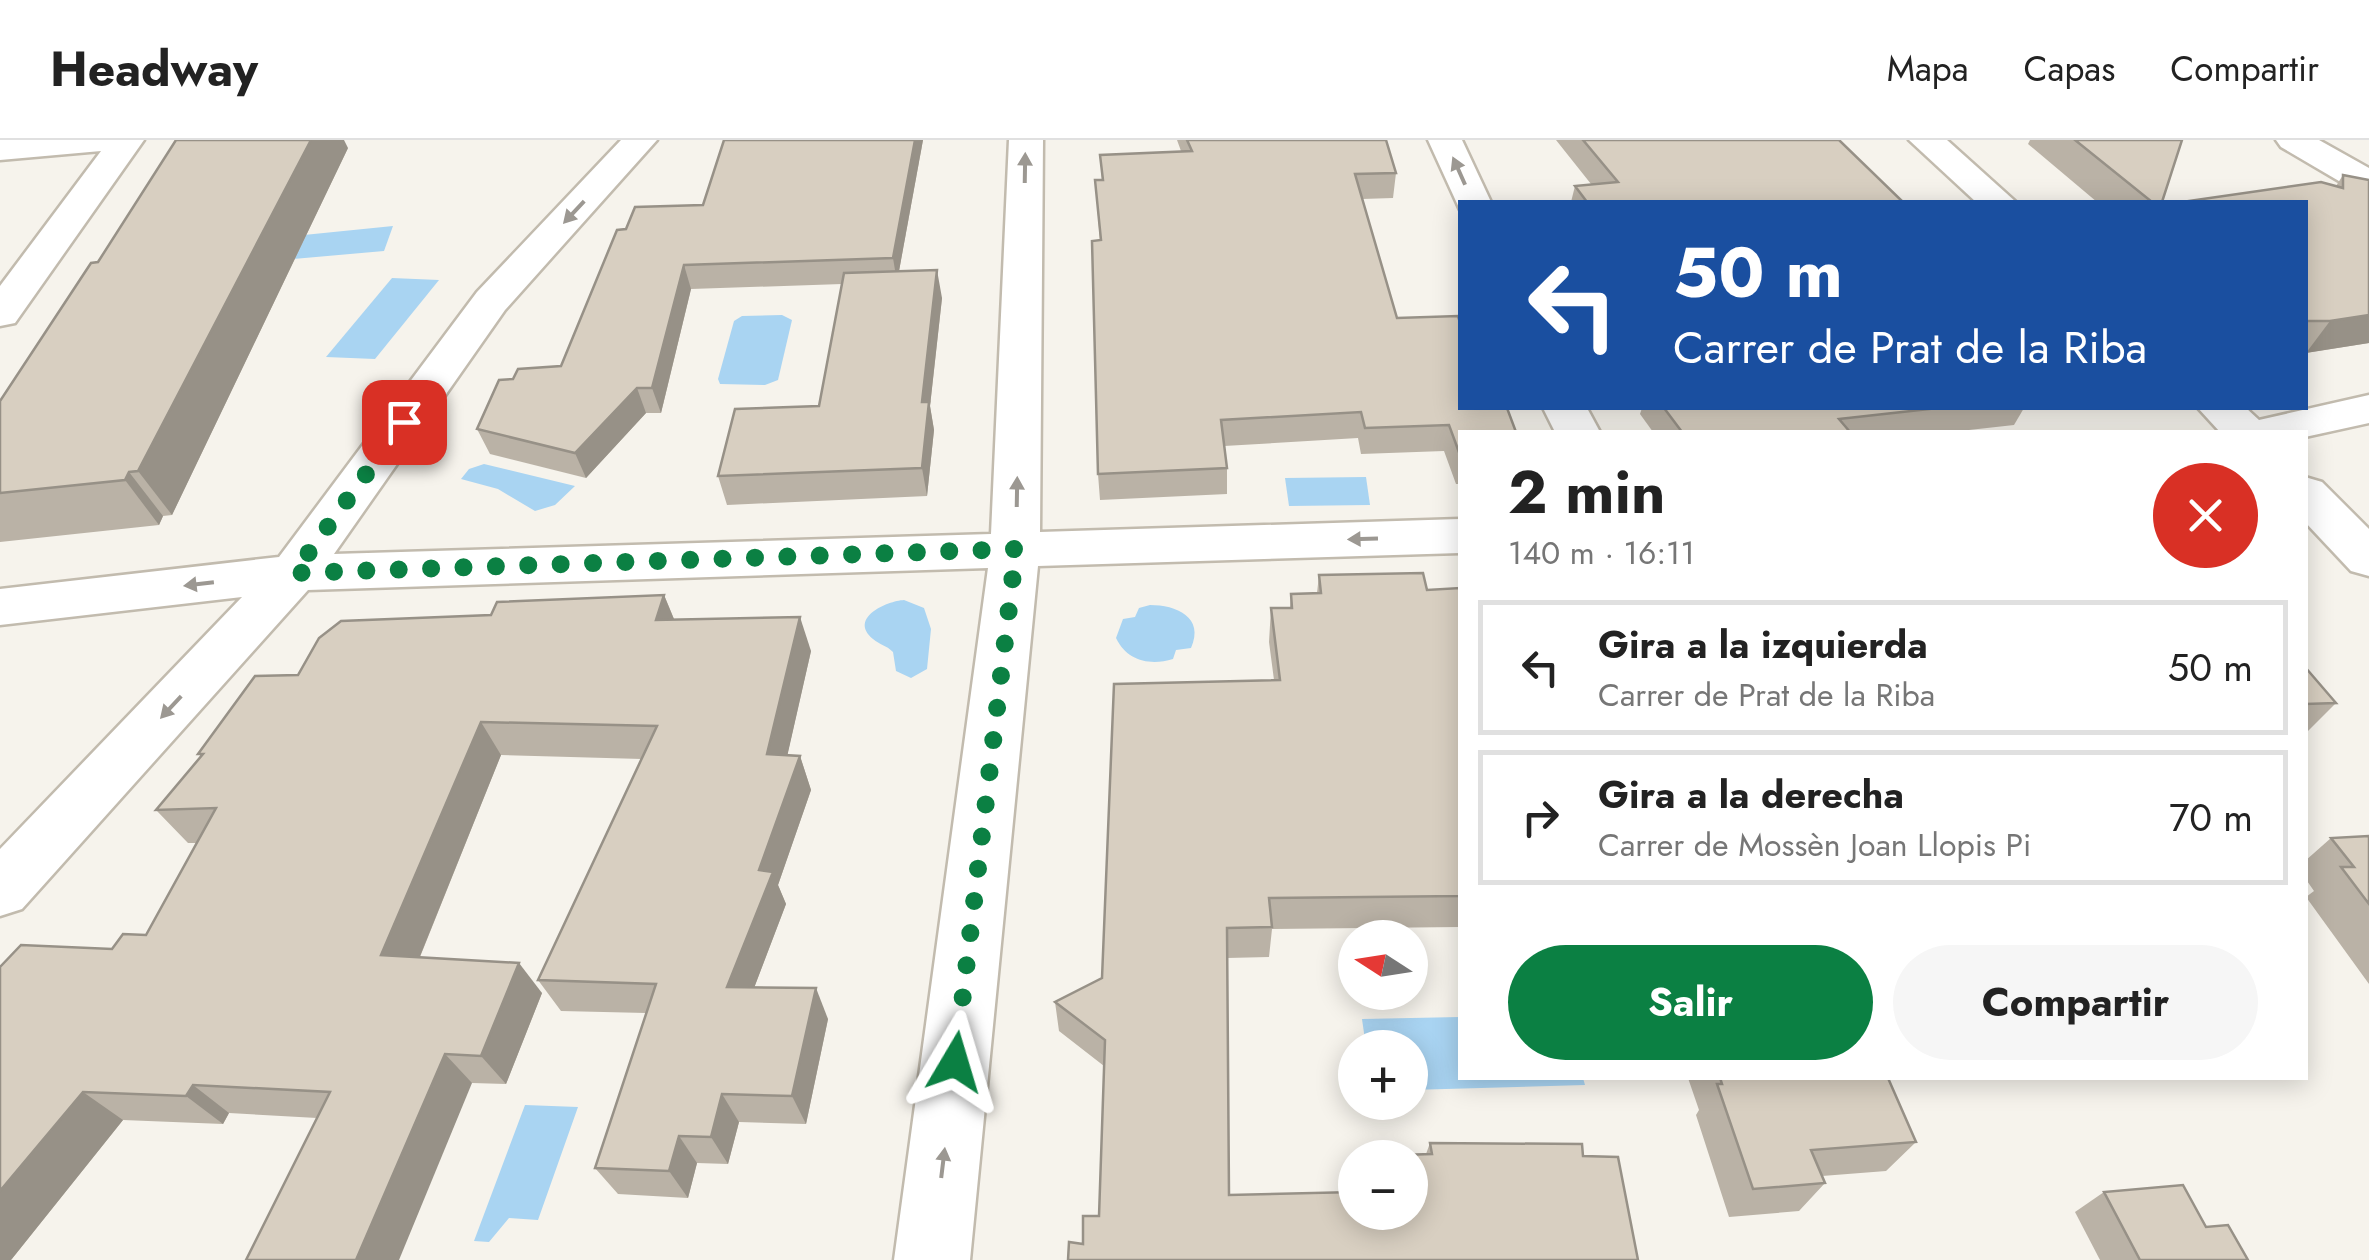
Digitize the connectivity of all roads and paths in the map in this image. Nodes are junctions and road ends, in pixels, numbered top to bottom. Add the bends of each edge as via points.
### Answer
1 (113, 140) edge
2 (126, 140) edge
3 (640, 140) edge
4 (1026, 140) edge
5 (1445, 140) edge
6 (1926, 140) edge
7 (2294, 140) edge
8 (0, 149) edge
9 (2369, 183) edge
10 (1472, 200) edge
11 (1995, 200) edge
12 (0, 314) edge
13 (2369, 409) edge
14 (2222, 410) edge
15 (2244, 430) edge
16 (2275, 430) edge
17 (2308, 496) edge
18 (1458, 536) edge
19 (1016, 549) junction
20 (2369, 559) edge
21 (294, 573) junction
22 (0, 608) edge
23 (0, 890) edge
24 (932, 1260) edge

1 - 8 street
2 - 12 street
3 -> 21 street via 491,301
19 -> 4 street
10 -> 5 street
6 - 11 street
7 - 9 street
13 - 16 street
14 - 15 street
17 - 20 street
18 -> 19 street
19 - 21 street
24 -> 19 street
21 -> 22 street
21 -> 23 street

